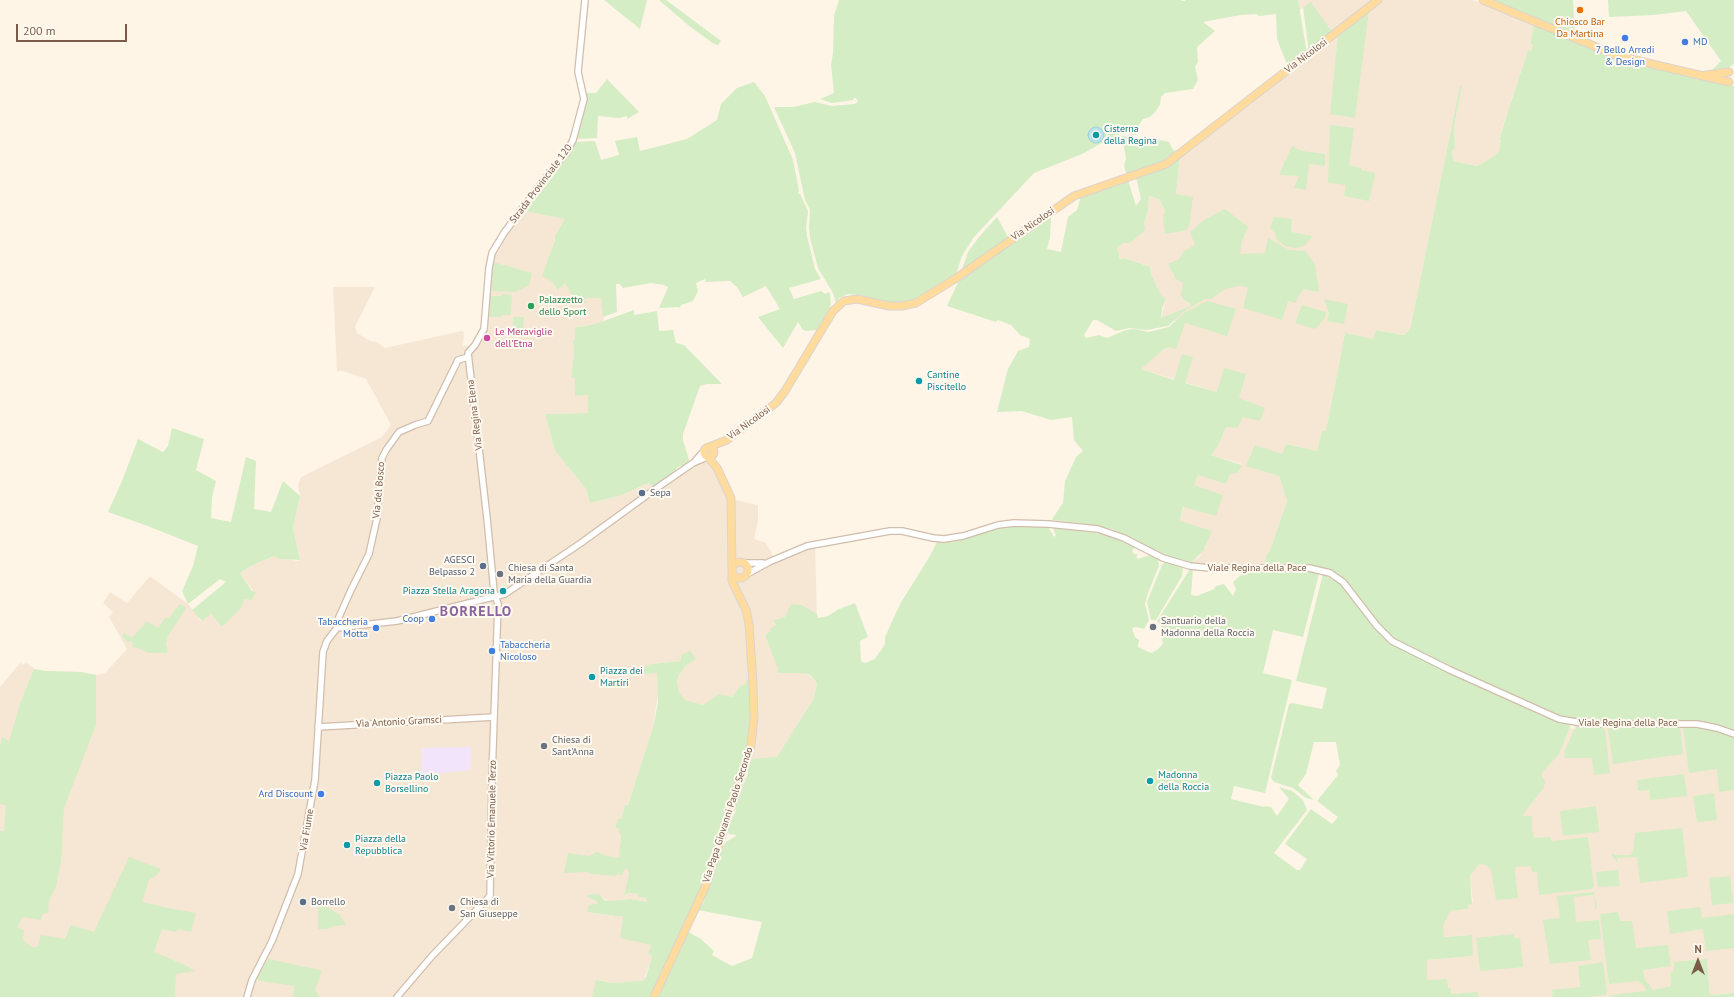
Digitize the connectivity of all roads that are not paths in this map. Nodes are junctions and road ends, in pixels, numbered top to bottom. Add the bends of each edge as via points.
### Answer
1 (585, 0) edge
2 (1483, 0) edge
3 (1373, 3) edge
4 (1732, 71) edge
5 (1688, 73) junction
6 (1732, 83) edge
7 (468, 357) junction
8 (709, 453) junction
9 (733, 550) junction
10 (741, 562) junction
11 (769, 562) junction
12 (732, 570) junction
13 (745, 576) junction
14 (505, 594) junction
15 (493, 596) junction
16 (741, 598) junction
17 (498, 604) junction
18 (337, 628) junction
19 (324, 652) joint
20 (494, 718) junction
21 (318, 727) junction
22 (1734, 734) edge
23 (248, 997) edge
24 (397, 997) edge
25 (654, 997) edge

1 - 7 street, Strada Provinciale 120 via 579,67 584,95 573,140 566,153 495,247 489,264 484,329
2 - 5 main road via 1618,56
3 - 8 main road, Via Nicolosi via 1166,164 1074,196 958,277 916,303 889,306 857,299 844,301 833,312 781,397 765,412
4 - 5 main road via 1714,75
4 - 6 main road via 1727,77
5 - 6 main road
7 - 15 street, Via Regina Elena via 486,505
7 - 18 street, Via del Bosco via 458,360 428,421 399,432 383,454 377,518 370,554 351,590
8 - 9 main road via 731,498
8 - 14 street
9 - 10 main road via 736,559
9 - 12 main road
10 - 11 street
10 - 12 main road via 735,564
10 - 13 main road via 748,569
11 - 13 street
11 - 22 street, Viale Regina della Pace via 807,546 890,531 944,539 1014,523 1098,529 1124,538 1163,558 1190,566 1301,567 1330,573 1343,582 1392,641 1559,719 1588,724 1697,724
12 - 13 main road via 735,576
12 - 16 main road via 732,581
13 - 16 main road via 738,583
14 - 15 street
14 - 17 street
15 - 17 street, Via Regina Elena
15 - 18 street via 397,621
16 - 25 main road, Via Papa Giovanni Paolo Secondo via 749,620 754,718 751,745 706,885
17 - 20 street, Via Vittorio Emanuele Terzo
18 - 19 street, Via del Bosco via 327,641
19 - 21 street, Via Fiume
20 - 21 street, Via Antonio Gramsci
20 - 24 street, Via Vittorio Emanuele Terzo via 490,896 432,956
21 - 23 street, Via Fiume via 314,789 298,874 272,941 252,980

